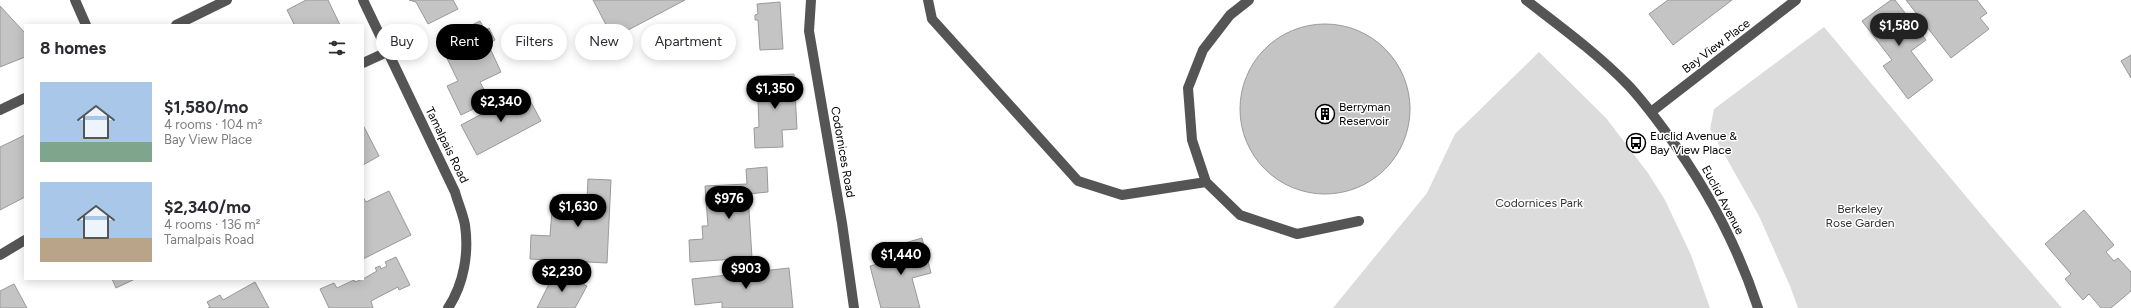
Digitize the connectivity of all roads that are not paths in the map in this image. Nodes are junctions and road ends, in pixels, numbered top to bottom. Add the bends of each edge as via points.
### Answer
1 (75, 0) edge
2 (227, 0) edge
3 (363, 0) edge
4 (811, 0) edge
5 (928, 0) edge
6 (1249, 0) edge
7 (1526, 0) edge
8 (1796, 0) edge
9 (86, 24) edge
10 (178, 24) edge
11 (376, 28) edge
12 (376, 58) edge
13 (391, 60) edge
14 (364, 64) edge
15 (24, 98) edge
16 (0, 110) edge
17 (1651, 112) junction
18 (1206, 182) junction
19 (1359, 221) dead end
20 (24, 241) edge
21 (0, 255) edge
22 (448, 308) edge
23 (854, 308) edge
24 (1758, 308) edge

1 - 9 street
2 - 10 street
3 - 11 street, Tamalpais Road
4 - 23 street, Codornices Road via 809,31
5 - 18 street via 932,19 1078,181 1122,195
6 - 18 street via 1230,15 1203,50 1188,88 1192,140
7 - 17 street, Euclid Avenue via 1630,86
8 - 17 street, Bay View Place
12 - 14 street
13 - 22 street, Tamalpais Road via 456,192 465,225 462,278
15 - 16 street
17 - 24 street, Euclid Avenue via 1688,162 1711,201 1747,276
18 - 19 street via 1240,215 1297,234
20 - 21 street

